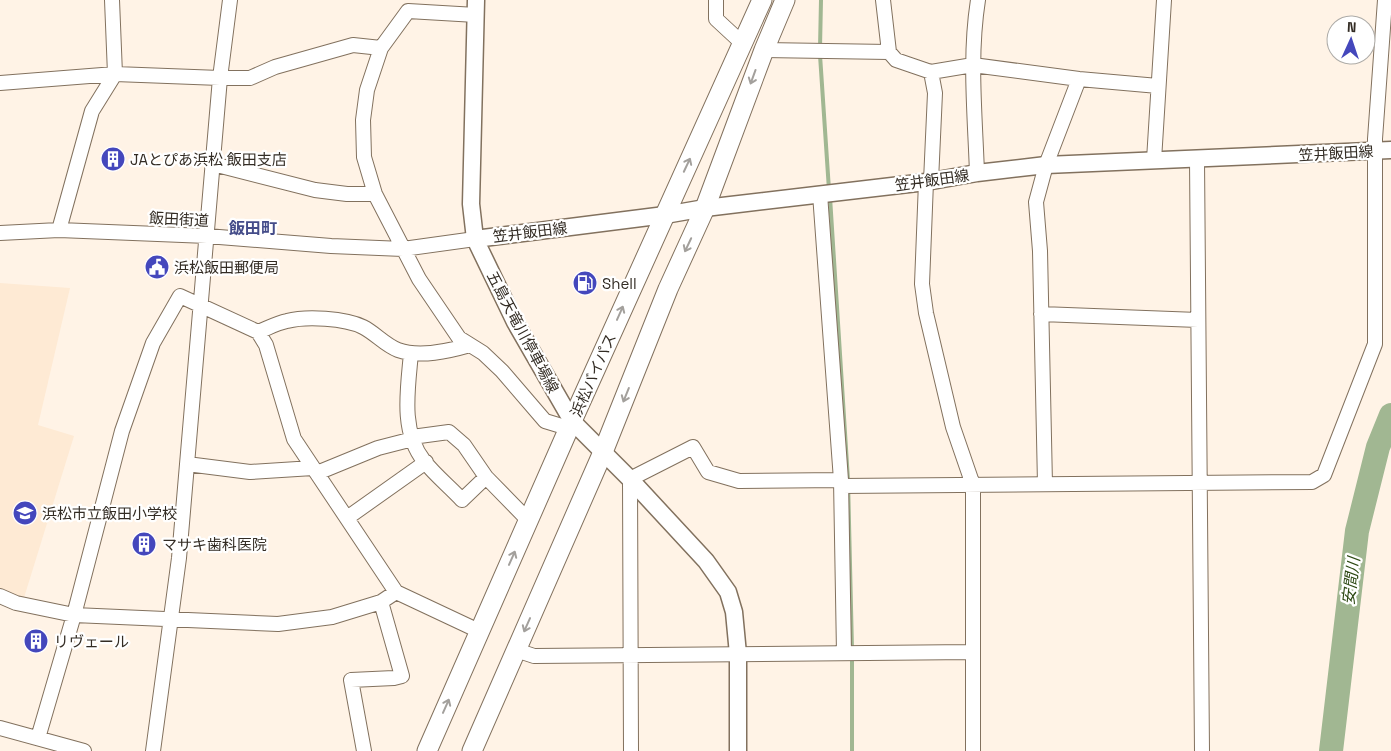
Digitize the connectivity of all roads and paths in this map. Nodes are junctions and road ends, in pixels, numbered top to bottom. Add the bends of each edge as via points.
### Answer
1 (112, 0) edge
2 (230, 0) edge
3 (716, 0) edge
4 (762, 0) edge
5 (785, 0) edge
6 (883, 0) edge
7 (978, 0) edge
8 (1164, 0) edge
9 (1386, 0) edge
10 (476, 7) edge
11 (743, 44) junction
12 (381, 48) junction
13 (764, 50) junction
14 (889, 52) junction
15 (973, 65) junction
16 (931, 72) junction
17 (115, 74) junction
18 (1386, 76) edge
19 (220, 78) junction
20 (1079, 79) junction
21 (0, 83) edge
22 (1158, 86) junction
23 (1383, 151) edge
24 (1154, 160) junction
25 (1198, 160) junction
26 (213, 164) junction
27 (1046, 165) junction
28 (977, 173) junction
29 (929, 181) junction
30 (375, 194) junction
31 (820, 194) junction
32 (705, 208) junction
33 (665, 215) junction
34 (59, 230) junction
35 (0, 234) edge
36 (207, 236) junction
37 (475, 238) junction
38 (403, 249) junction
39 (200, 305) junction
40 (1041, 314) junction
41 (1198, 320) junction
42 (258, 332) junction
43 (470, 345) junction
44 (411, 353) junction
45 (570, 425) junction
46 (412, 438) junction
47 (603, 452) junction
48 (426, 462) junction
49 (187, 464) junction
50 (315, 471) junction
51 (486, 477) junction
52 (630, 479) junction
53 (1200, 482) junction
54 (841, 483) junction
55 (1045, 484) junction
56 (973, 485) junction
57 (347, 518) junction
58 (528, 520) junction
59 (396, 592) junction
60 (0, 596) edge
61 (381, 602) junction
62 (74, 615) junction
63 (170, 620) junction
64 (479, 631) junction
65 (516, 650) junction
66 (972, 652) junction
67 (844, 653) junction
68 (738, 654) junction
69 (630, 655) junction
70 (0, 728) edge
71 (38, 738) junction
72 (84, 751) edge
73 (154, 751) edge
74 (364, 751) edge
75 (427, 751) edge
76 (472, 751) edge
77 (631, 751) edge
78 (738, 751) edge
79 (972, 751) edge
80 (1202, 751) edge

1 - 17 street
2 - 19 street
3 - 11 street via 716,19
4 - 11 highway, 浜松バイパス
5 - 13 highway
6 - 14 street
7 - 15 street via 973,29
8 - 22 street
9 - 18 street
10 - 12 street via 408,11
10 - 37 main road, 五島天竜川停車場線 via 471,204
33 -> 11 highway, 浜松バイパス
12 - 19 street via 353,45 275,67 250,78
12 - 30 street via 363,120 364,157
13 - 14 street
13 -> 32 highway
14 - 16 street via 896,60
15 - 16 street
15 - 20 street
15 - 28 street
16 - 29 street via 935,93
17 - 19 street
17 - 21 street
17 - 34 street via 92,111
18 - 23 street
19 - 26 street
20 - 22 street
20 - 27 street
22 - 24 street
23 - 25 main road, 笠井飯田線
23 - 53 street via 1375,344 1324,476 1312,482
24 - 25 main road, 笠井飯田線
24 - 27 main road, 笠井飯田線
25 - 41 street
26 - 30 street via 315,190
26 - 36 street
27 - 28 main road, 笠井飯田線
27 - 40 street via 1036,202
28 - 29 main road, 笠井飯田線
29 - 31 main road, 笠井飯田線
29 - 56 street via 922,284 926,313 953,427
30 - 38 street
31 - 32 main road, 笠井飯田線
31 - 54 street
32 - 33 main road, 笠井飯田線
32 -> 47 highway via 668,289
33 - 37 main road, 笠井飯田線
45 -> 33 highway, 浜松バイパス
34 - 35 street, 飯田街道
34 - 36 street, 飯田街道
36 - 38 street, 飯田街道
36 - 39 street
37 - 38 street, 飯田街道
37 - 45 main road, 五島天竜川停車場線
38 - 43 street via 459,338
39 - 42 street
39 - 49 street
39 - 62 street via 180,296 153,344 122,431
40 - 41 street
40 - 55 street
41 - 53 street
42 - 44 street via 288,320 339,320 362,326 398,350
42 - 50 street via 266,345 294,439
43 - 44 street via 452,350
43 - 45 street via 502,371 545,421
44 - 46 street via 407,400
45 - 47 main road, 五島天竜川停車場線
45 - 58 highway, 浜松バイパス
46 - 48 street
46 - 50 street
46 - 51 street via 449,432 464,445
47 - 52 main road, 五島天竜川停車場線
47 -> 65 highway
48 - 51 street via 462,500
48 - 57 street
49 - 50 street via 250,472
49 - 63 street
50 - 57 street
51 - 58 street
52 - 54 street via 693,447 708,472 739,481
52 - 68 main road, 五島天竜川停車場線 via 706,562 728,592 734,612
52 - 69 street
53 - 55 street
53 - 80 street
54 - 56 street
54 - 67 street
55 - 56 street
56 - 66 street
57 - 59 street
64 -> 58 highway, 浜松バイパス
59 - 61 street
59 - 64 street
60 - 62 street via 16,603
61 - 63 street via 332,617 278,624
61 - 74 street via 402,676 351,680
62 - 63 street
62 - 71 street
63 - 73 street
75 -> 64 highway, 浜松バイパス
65 - 69 street via 534,656
65 - 76 highway
66 - 67 street
66 - 79 street
67 - 68 street
68 - 69 street
68 - 78 main road, 五島天竜川停車場線
69 - 77 street
70 - 71 street
71 - 72 street

